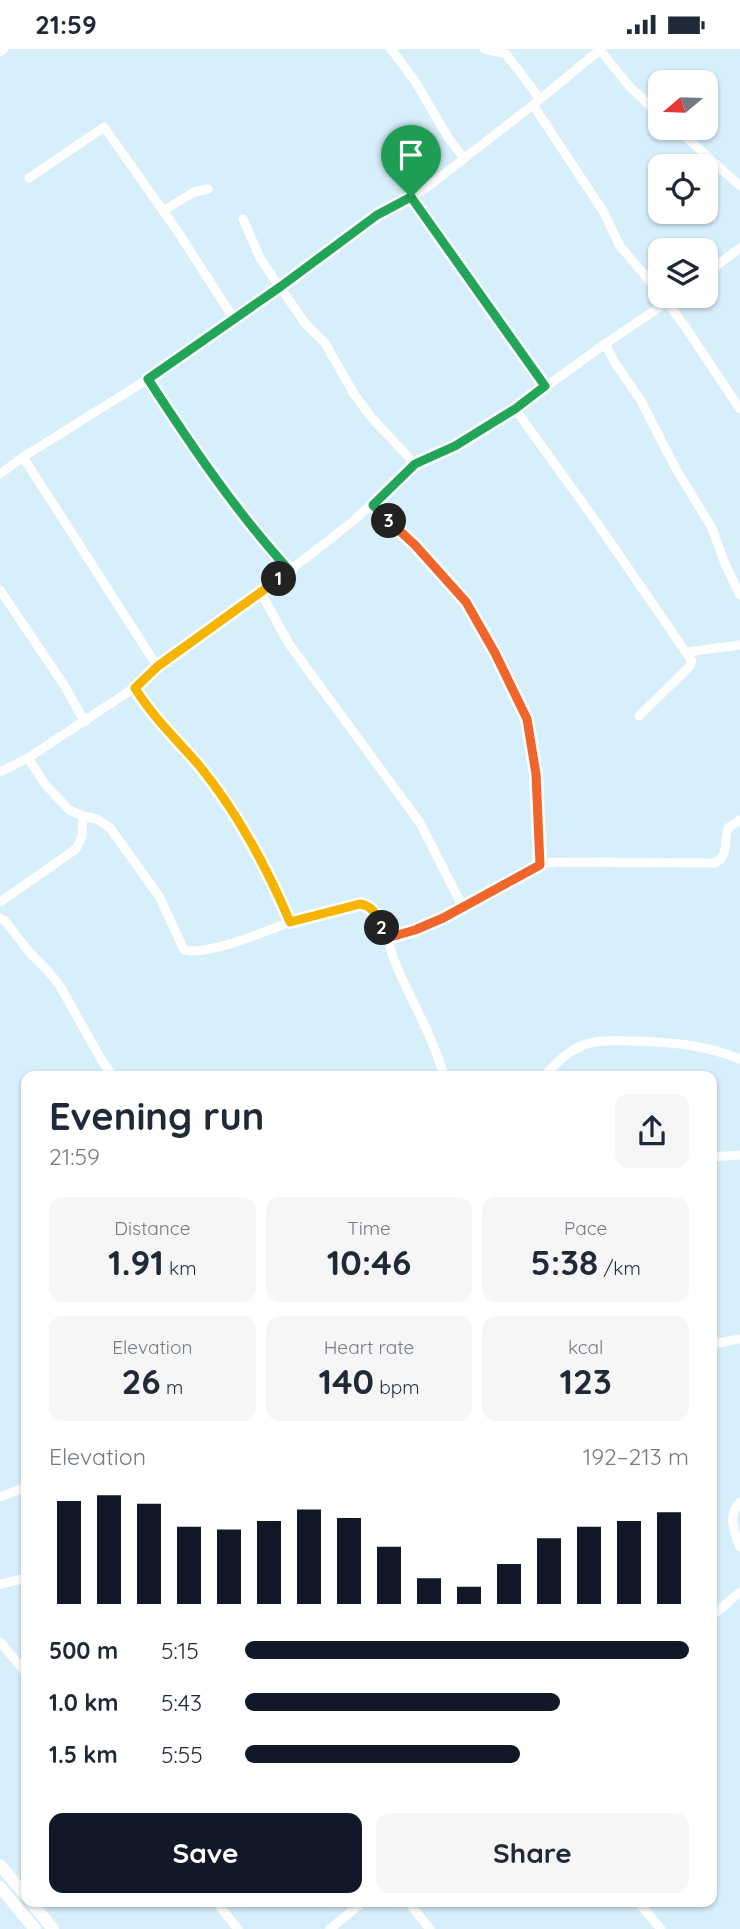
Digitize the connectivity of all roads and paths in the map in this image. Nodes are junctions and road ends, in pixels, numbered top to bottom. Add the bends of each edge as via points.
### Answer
1 (391, 49) edge
2 (484, 49) edge
3 (600, 49) edge
4 (536, 102) junction
5 (648, 104) edge
6 (689, 140) edge
7 (464, 158) junction
8 (29, 177) dead end
9 (740, 187) edge
10 (208, 189) dead end
11 (411, 197) junction
12 (163, 211) junction
13 (243, 219) dead end
14 (740, 247) edge
15 (718, 264) edge
16 (648, 279) edge
17 (280, 287) junction
18 (649, 308) edge
19 (671, 308) edge
20 (234, 319) junction
21 (605, 344) junction
22 (148, 379) junction
23 (545, 386) junction
24 (515, 409) junction
25 (740, 409) edge
26 (23, 457) junction
27 (415, 464) junction
28 (0, 474) edge
29 (373, 505) junction
30 (290, 571) junction
31 (0, 590) edge
32 (261, 593) junction
33 (740, 595) edge
34 (740, 645) edge
35 (686, 652) junction
36 (158, 666) junction
37 (135, 688) junction
38 (639, 716) dead end
39 (85, 722) junction
40 (28, 758) junction
41 (0, 772) edge
42 (83, 816) junction
43 (740, 820) edge
44 (540, 865) junction
45 (0, 902) edge
46 (463, 907) junction
47 (0, 918) edge
48 (290, 922) junction
49 (387, 938) junction
50 (740, 1059) edge
51 (109, 1071) edge
52 (442, 1071) edge
53 (549, 1071) edge
54 (740, 1155) edge
55 (717, 1157) edge
56 (740, 1339) edge
57 (717, 1343) edge
58 (21, 1489) edge
59 (0, 1497) edge
60 (740, 1502) edge
61 (740, 1547) edge
62 (21, 1579) edge
63 (0, 1584) edge
64 (740, 1592) edge
65 (717, 1612) edge
66 (0, 1642) edge
67 (21, 1667) edge
68 (0, 1865) edge
69 (21, 1890) edge
70 (4, 1892) edge
71 (35, 1907) edge
72 (220, 1907) edge
73 (357, 1907) edge
74 (412, 1907) edge
75 (642, 1907) edge
76 (44, 1918) junction
77 (34, 1928) edge
78 (53, 1929) edge
79 (238, 1929) edge
80 (330, 1929) edge
81 (430, 1929) edge
82 (661, 1929) edge

1 - 7 street
2 - 4 street via 506,54
3 - 4 street
3 - 5 street
4 - 7 street
4 - 16 street via 620,246
6 - 9 street
7 - 11 street
8 - 12 street via 104,127
10 - 12 street
11 - 17 street via 377,215
11 - 23 street
12 - 20 street
13 - 17 street via 260,258
14 - 15 street
17 - 20 street
17 - 27 street via 325,343 354,394
18 - 21 street
19 - 25 street
20 - 22 street
21 - 23 street
21 - 33 street via 712,528
22 - 26 street
22 - 30 street via 237,508
23 - 24 street
24 - 27 street via 455,446
24 - 35 street
26 - 28 street
26 - 36 street
27 - 29 street
29 - 30 street
29 - 44 street via 466,602 527,719 536,774
30 - 32 street
31 - 39 street
32 - 36 street
32 - 46 street via 289,644 420,823
34 - 35 street
35 - 38 street via 690,666
36 - 37 street
37 - 39 street
37 - 48 street via 227,806 256,851
39 - 40 street
40 - 41 street
40 - 42 street via 69,810
42 - 45 street via 76,849
42 - 48 street via 110,828 159,896 184,950 216,948
43 - 44 street via 728,828 724,855 715,863
44 - 46 street
46 - 49 street
47 - 51 street via 60,986
48 - 49 street via 368,905
49 - 52 street
50 - 53 street via 694,1045 592,1042 578,1047
54 - 55 street
56 - 57 street
58 - 59 street
60 - 61 street via 732,1514
62 - 63 street
64 - 65 street
66 - 67 street
68 - 69 street
70 - 77 street
71 - 76 street
72 - 79 street
73 - 80 street
74 - 81 street
75 - 82 street
76 - 77 street
76 - 78 street

